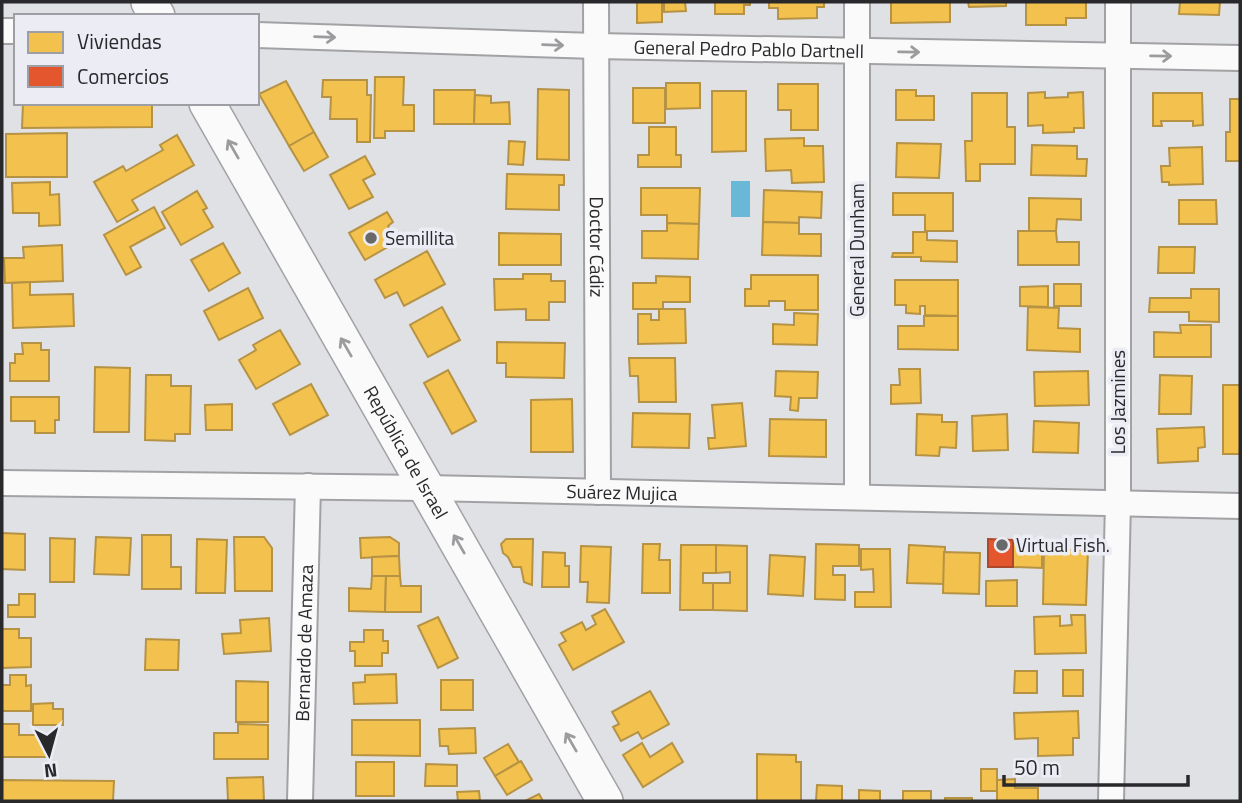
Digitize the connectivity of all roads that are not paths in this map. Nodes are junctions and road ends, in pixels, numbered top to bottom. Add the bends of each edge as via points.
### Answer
1 (596, 2) edge
2 (857, 2) edge
3 (1118, 2) edge
4 (259, 35) edge
5 (596, 46) junction
6 (857, 51) junction
7 (1118, 56) junction
8 (1240, 58) edge
9 (208, 105) edge
10 (2, 483) edge
11 (308, 486) junction
12 (426, 488) junction
13 (598, 492) junction
14 (858, 497) junction
15 (1118, 502) junction
16 (1240, 506) edge
17 (300, 801) edge
18 (605, 801) edge
19 (1111, 801) edge

1 - 5 street, Doctor Cádiz
2 - 6 street, General Dunham
3 - 7 street, Los Jazmines
4 -> 5 street, General Pedro Pablo Dartnell
5 - 6 street, General Pedro Pablo Dartnell
5 - 13 street, Doctor Cádiz
6 -> 7 street, General Pedro Pablo Dartnell
6 - 14 street, General Dunham
7 -> 8 street, General Pedro Pablo Dartnell
7 - 15 street, Los Jazmines
12 -> 9 street, República de Israel
10 - 11 street, Suárez Mujica
11 - 12 street, Suárez Mujica
11 - 17 street, Bernardo de Amaza
12 - 13 street, Suárez Mujica
18 -> 12 street, República de Israel
13 - 14 street, Suárez Mujica
14 - 15 street, Suárez Mujica
15 - 16 street, Suárez Mujica
15 - 19 street, Los Jazmines

